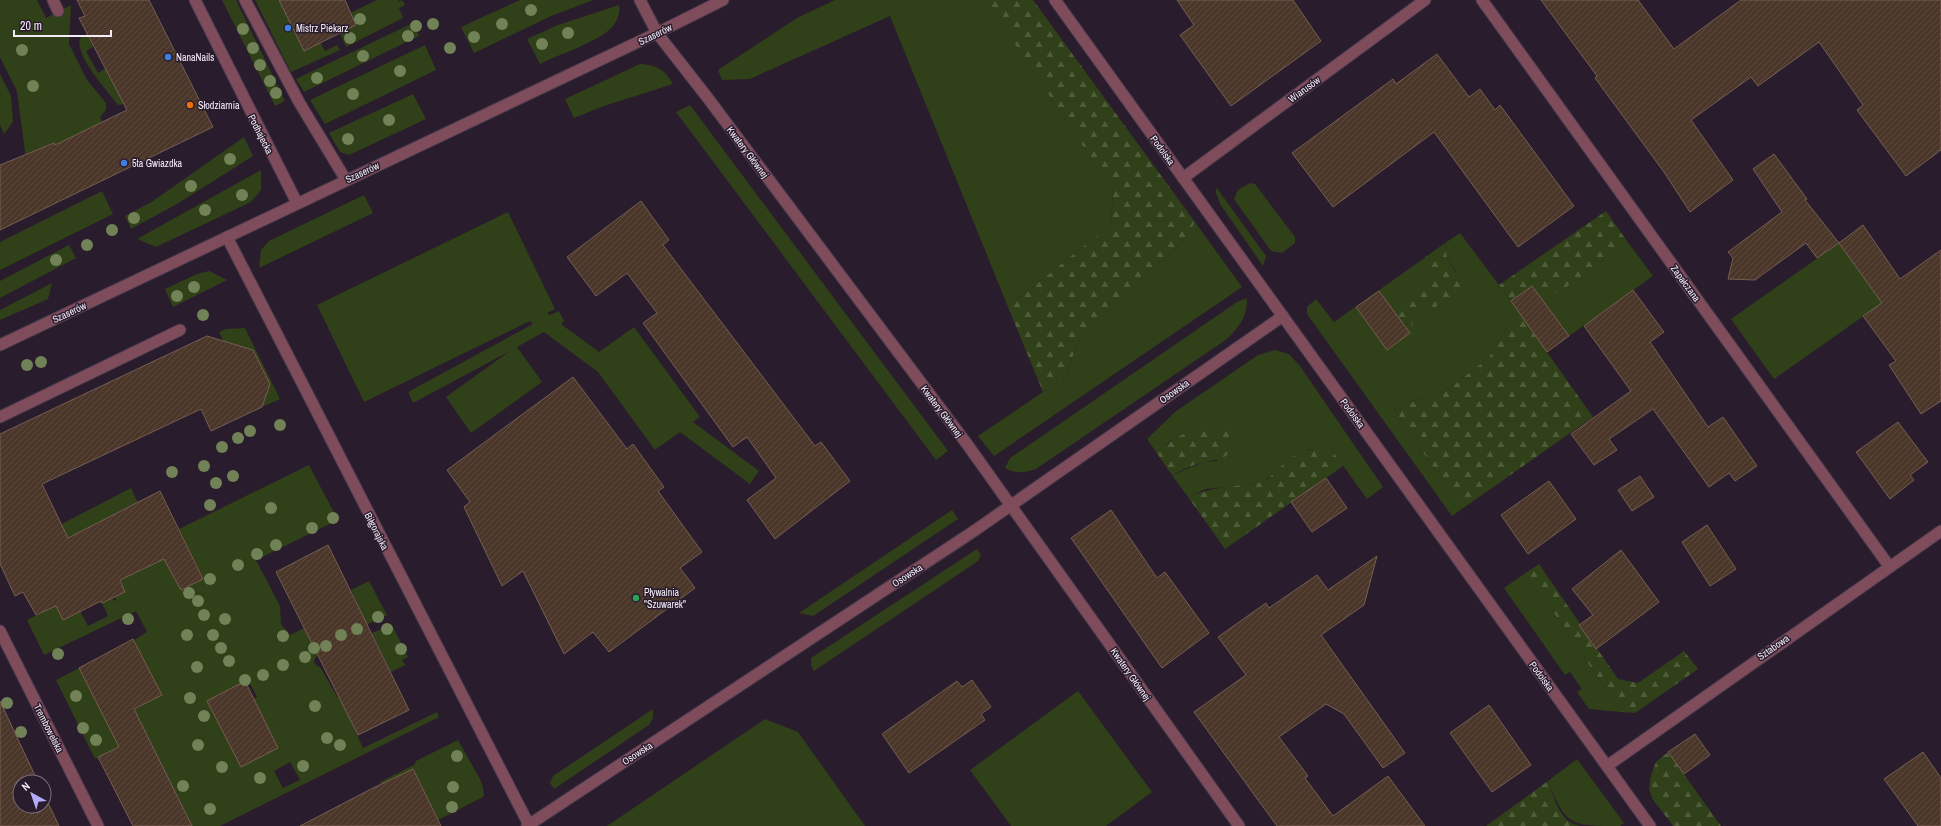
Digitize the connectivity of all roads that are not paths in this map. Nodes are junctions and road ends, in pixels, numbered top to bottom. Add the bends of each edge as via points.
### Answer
1 (53, 0) edge
2 (195, 0) edge
3 (245, 0) edge
4 (640, 0) edge
5 (723, 0) edge
6 (1055, 0) edge
7 (1425, 0) edge
8 (1482, 0) edge
9 (58, 10) dead end
10 (657, 33) junction
11 (1183, 178) junction
12 (346, 180) junction
13 (297, 203) junction
14 (227, 237) junction
15 (1283, 316) junction
16 (180, 330) dead end
17 (0, 345) edge
18 (0, 417) edge
19 (1010, 505) junction
20 (1941, 531) edge
21 (1889, 566) junction
22 (0, 631) edge
23 (1607, 766) junction
24 (528, 825) edge
25 (98, 826) edge
26 (1239, 826) edge
27 (1650, 826) edge

1 - 9 street
2 - 13 street, Podhajecka
3 - 12 street via 299,102
4 - 10 street, Kwatery Głównej
5 - 10 street, Szaserów
6 - 11 street, Podolska
7 - 11 street, Wiarusów
8 - 21 street, Zapałczana
10 - 12 street, Szaserów
10 - 19 street, Kwatery Głównej
11 - 15 street, Podolska
12 - 13 street, Szaserów
13 - 14 street, Szaserów
14 - 17 street, Szaserów
14 - 24 street, Biłgorajska
15 - 19 street, Osowska
15 - 23 street, Podolska
16 - 18 street
19 - 24 street, Osowska
19 - 26 street, Kwatery Głównej
20 - 21 street, Sztabowa
21 - 23 street, Sztabowa
22 - 25 street, Trembowelska
23 - 27 street, Podolska

